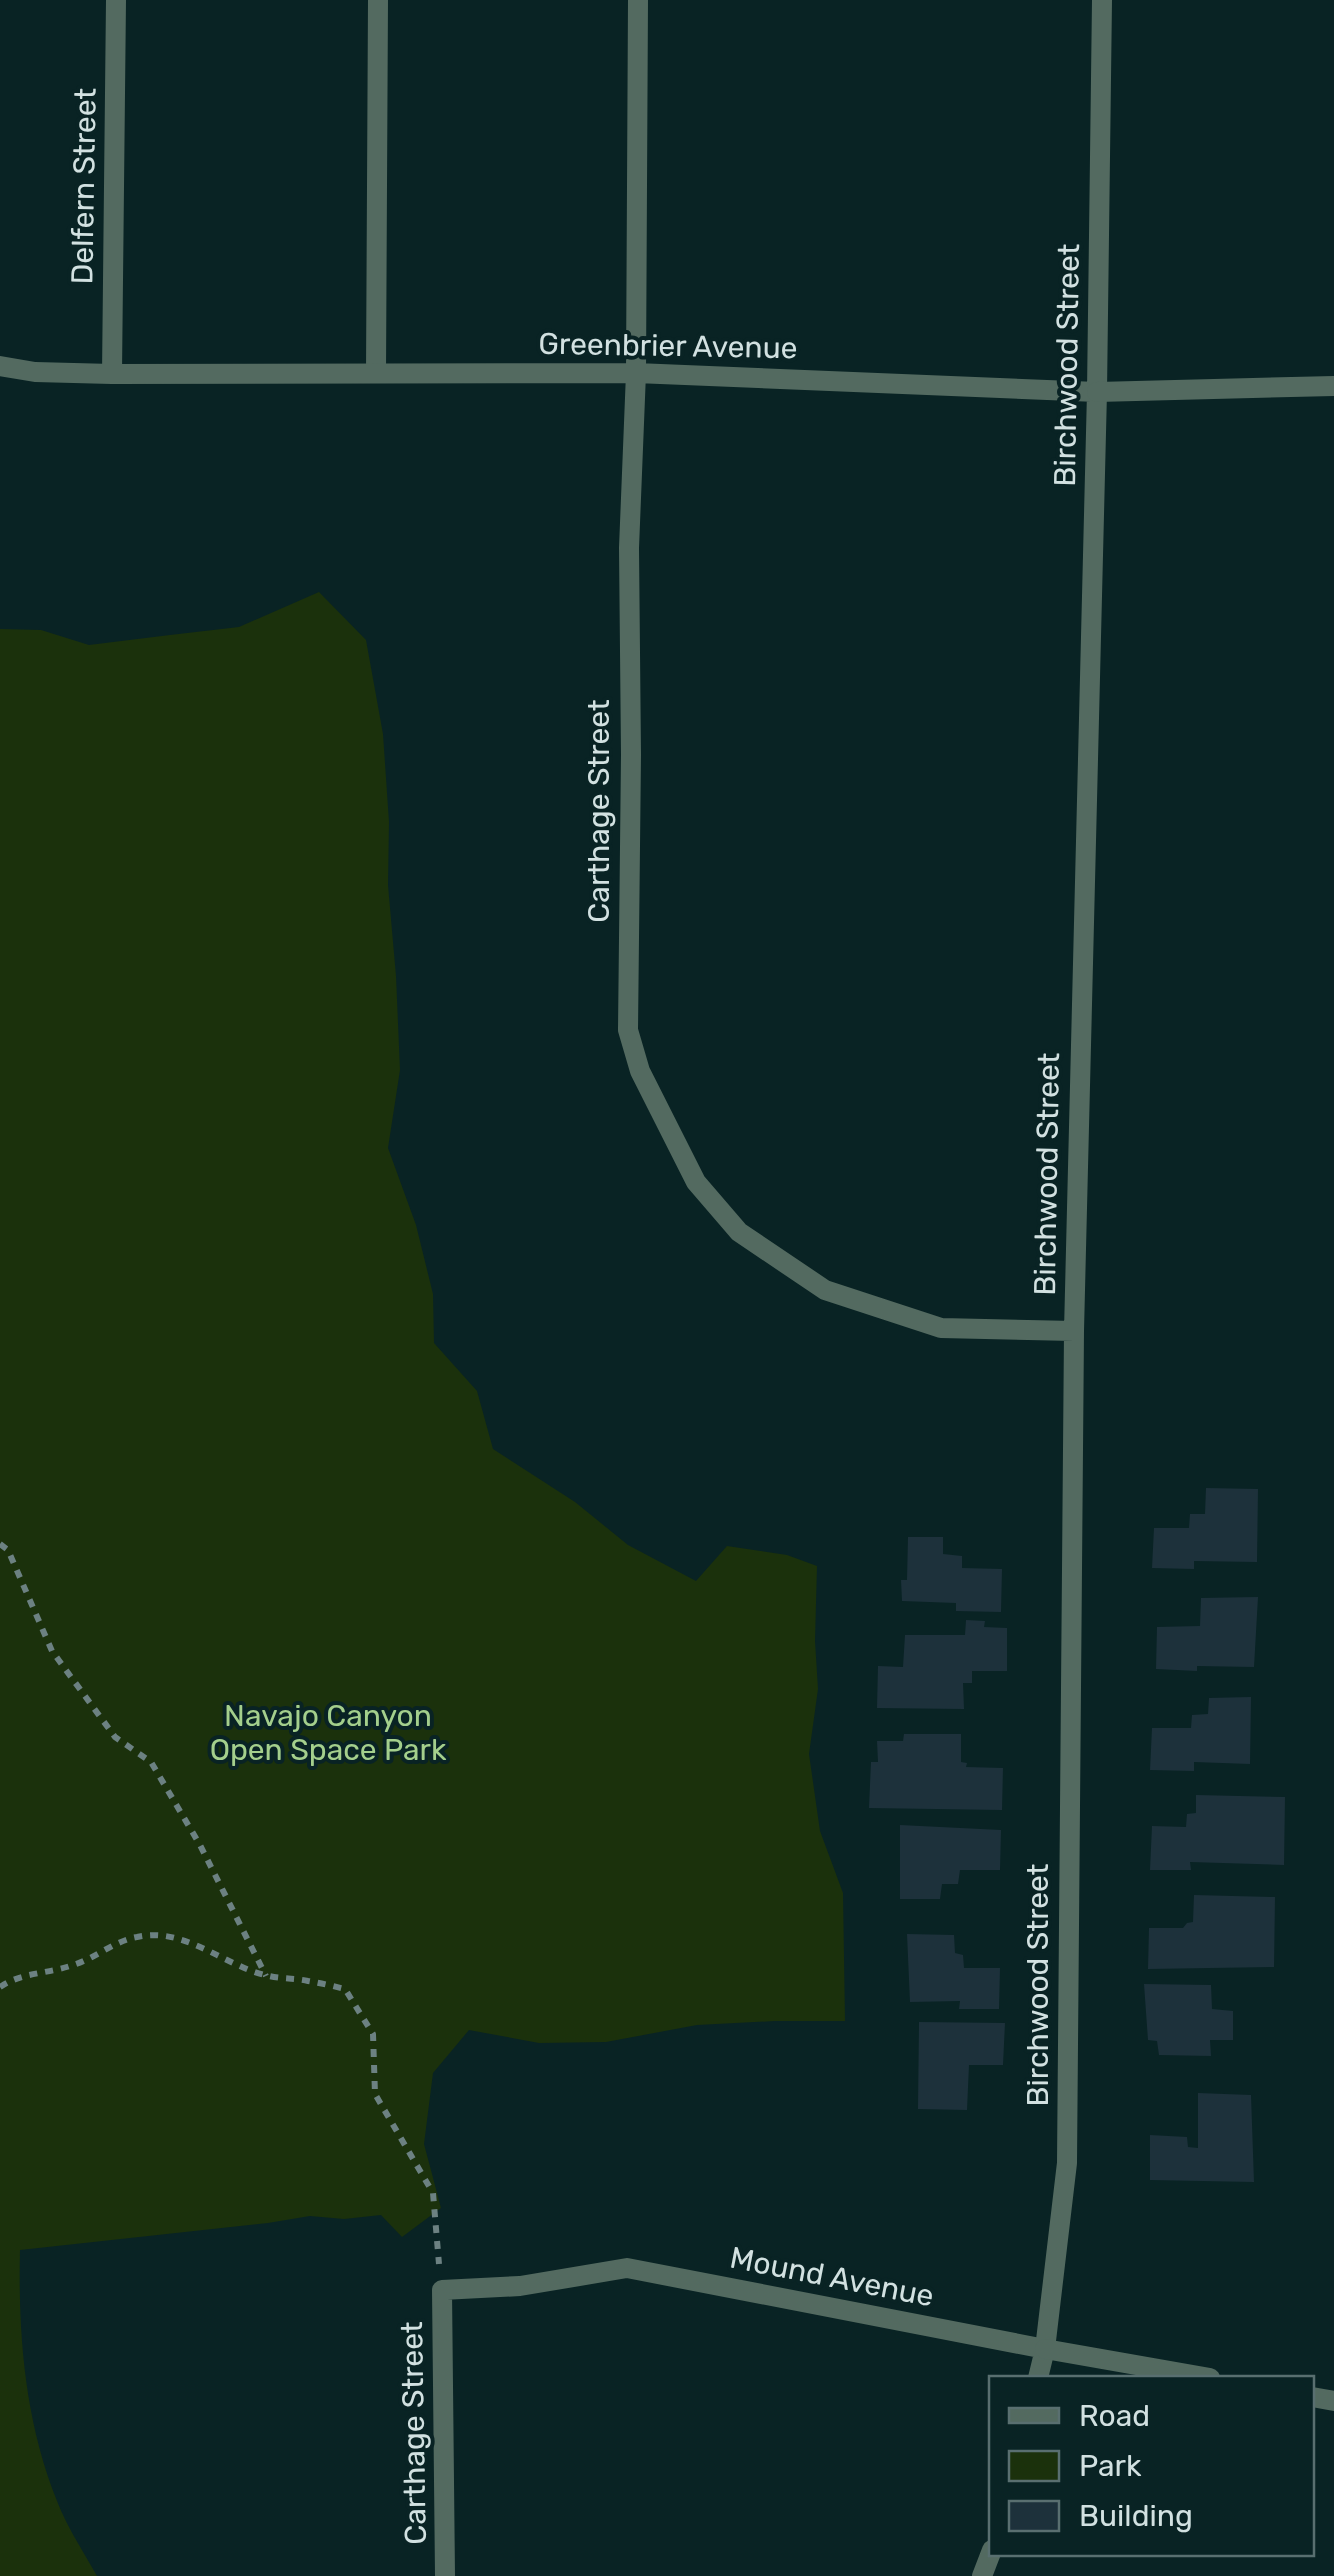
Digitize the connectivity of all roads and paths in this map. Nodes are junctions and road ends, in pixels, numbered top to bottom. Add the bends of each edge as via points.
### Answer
1 (116, 0) edge
2 (378, 0) edge
3 (638, 0) edge
4 (1102, 0) edge
5 (0, 366) edge
6 (376, 372) junction
7 (636, 373) junction
8 (112, 374) junction
9 (1334, 386) edge
10 (1097, 392) junction
11 (1074, 1331) junction
12 (0, 1544) edge
13 (266, 1976) junction
14 (0, 1987) edge
15 (442, 2290) junction
16 (1045, 2349) junction
17 (1038, 2376) edge
18 (1199, 2376) edge
19 (446, 2576) edge

1 - 8 street, Delfern Street
2 - 6 street
3 - 7 street, Carthage Street
4 - 10 street, Birchwood Street
5 - 8 street, Greenbrier Avenue
6 - 7 street, Greenbrier Avenue
6 - 8 street, Greenbrier Avenue
7 - 10 street, Greenbrier Avenue
7 - 11 street, Carthage Street via 628,1030 640,1071 696,1182 738,1232 825,1290 942,1328
9 - 10 street, Greenbrier Avenue
10 - 11 street, Birchwood Street
11 - 16 street, Birchwood Street via 1066,2162
12 - 13 path via 52,1652 114,1737 151,1762 176,1802
13 - 14 path via 188,1942 137,1936 90,1960
13 - 15 path via 346,1989 372,2034 374,2094 434,2193
15 - 16 street, Mound Avenue via 520,2286 628,2268
15 - 19 street, Carthage Street
16 - 17 street, Birchwood Street
16 - 18 street, Mound Avenue

